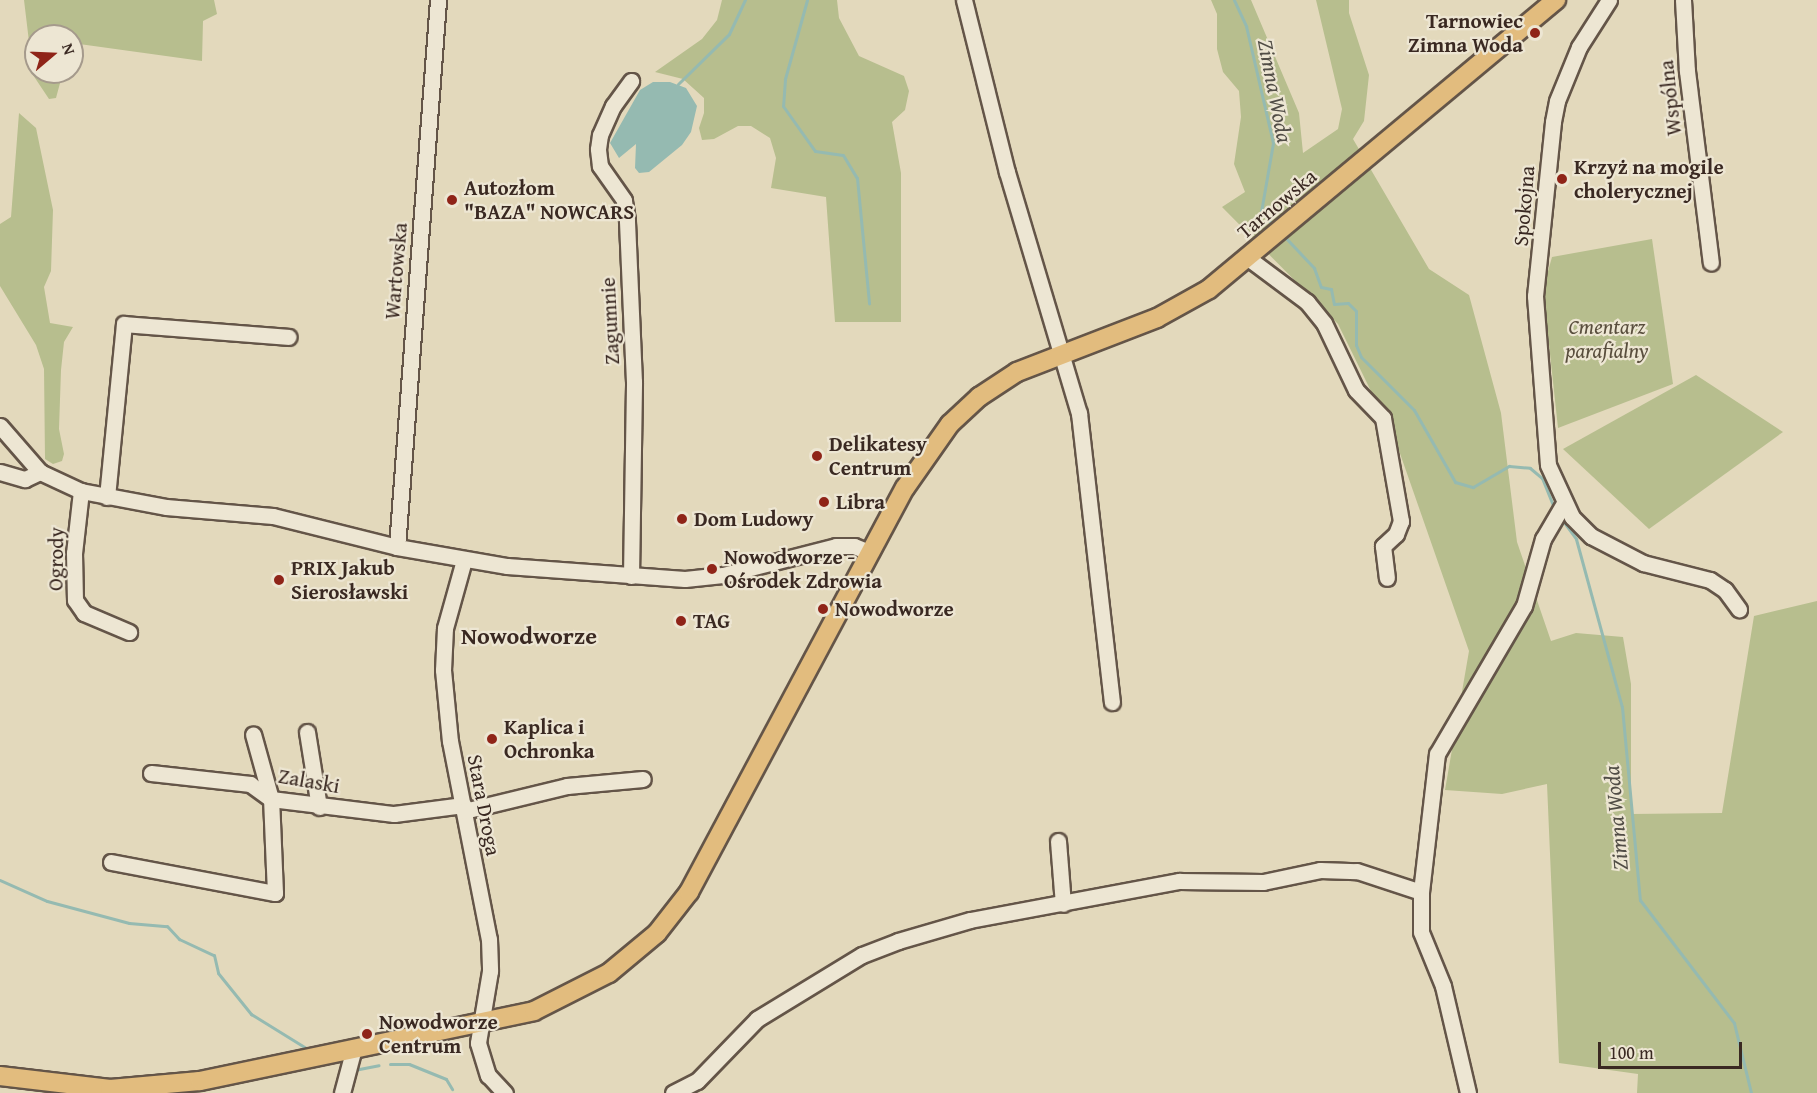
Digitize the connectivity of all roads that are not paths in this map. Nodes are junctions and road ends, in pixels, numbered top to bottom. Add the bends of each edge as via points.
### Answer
1 (438, 0) edge
2 (964, 0) edge
3 (1556, 0) edge
4 (1609, 0) edge
5 (1683, 0) edge
6 (632, 81) dead end
7 (1248, 258) junction
8 (1711, 263) dead end
9 (288, 337) dead end
10 (1064, 352) junction
11 (0, 426) edge
12 (0, 472) edge
13 (40, 472) junction
14 (81, 490) junction
15 (107, 497) junction
16 (1564, 503) junction
17 (397, 547) junction
18 (869, 552) junction
19 (465, 560) junction
20 (632, 576) junction
21 (1387, 578) dead end
22 (1739, 609) dead end
23 (129, 632) dead end
24 (1112, 702) dead end
25 (307, 732) dead end
26 (253, 734) dead end
27 (151, 772) dead end
28 (644, 779) dead end
29 (271, 799) junction
30 (319, 807) junction
31 (464, 808) junction
32 (1058, 842) dead end
33 (111, 862) dead end
34 (1421, 892) junction
35 (1063, 904) junction
36 (480, 1024) junction
37 (354, 1048) junction
38 (0, 1076) edge
39 (342, 1093) edge
40 (505, 1093) edge
41 (673, 1093) edge
42 (1468, 1093) edge

1 - 17 street, Wartowska
2 - 10 street via 1007,172
3 - 7 main road, Tarnowska
4 - 16 street, Spokojna via 1579,47 1557,101 1535,296 1548,465
5 - 8 street, Wspólna
6 - 20 street, Zagumnie via 613,106 598,149 600,166 624,200 627,220 634,382
7 - 10 main road, Tarnowska via 1176,309
7 - 21 street via 1307,302 1324,323 1356,390 1383,418 1401,521 1396,534 1383,546
9 - 15 street via 124,324
10 - 18 main road, Tarnowska via 993,387 961,413 935,442
10 - 24 street via 1079,412
11 - 13 street
12 - 13 street via 25,479
13 - 14 street
14 - 15 street
14 - 23 street, Ogrody via 74,554 75,600 84,613
15 - 17 street via 166,507 273,516
16 - 22 street, Spokojna via 1580,526 1604,545 1643,563 1710,580 1725,590
16 - 34 street via 1543,539 1524,606 1437,754
17 - 19 street
18 - 20 street via 845,545 723,574 685,579
18 - 36 main road, Tarnowska via 701,871 657,933 609,973 568,997 534,1011
19 - 20 street
19 - 31 street, Stara Droga via 442,650 450,741
25 - 30 street
26 - 29 street
27 - 29 street, Zalaski via 250,784
28 - 31 street, Zalaski via 567,786
29 - 30 street, Zalaski
29 - 33 street via 275,893
30 - 31 street, Zalaski via 394,814
31 - 36 street, Stara Droga via 489,939 490,971
32 - 35 street
34 - 35 street via 1358,871 1320,870 1246,884 1194,879
34 - 42 street via 1421,932 1443,986
35 - 41 street via 970,921 862,955 757,1019 697,1081
36 - 37 main road, Tarnowska
36 - 40 street, Stara Droga via 478,1043 483,1063
37 - 38 main road, Tarnowska via 231,1076 139,1089
37 - 39 street

